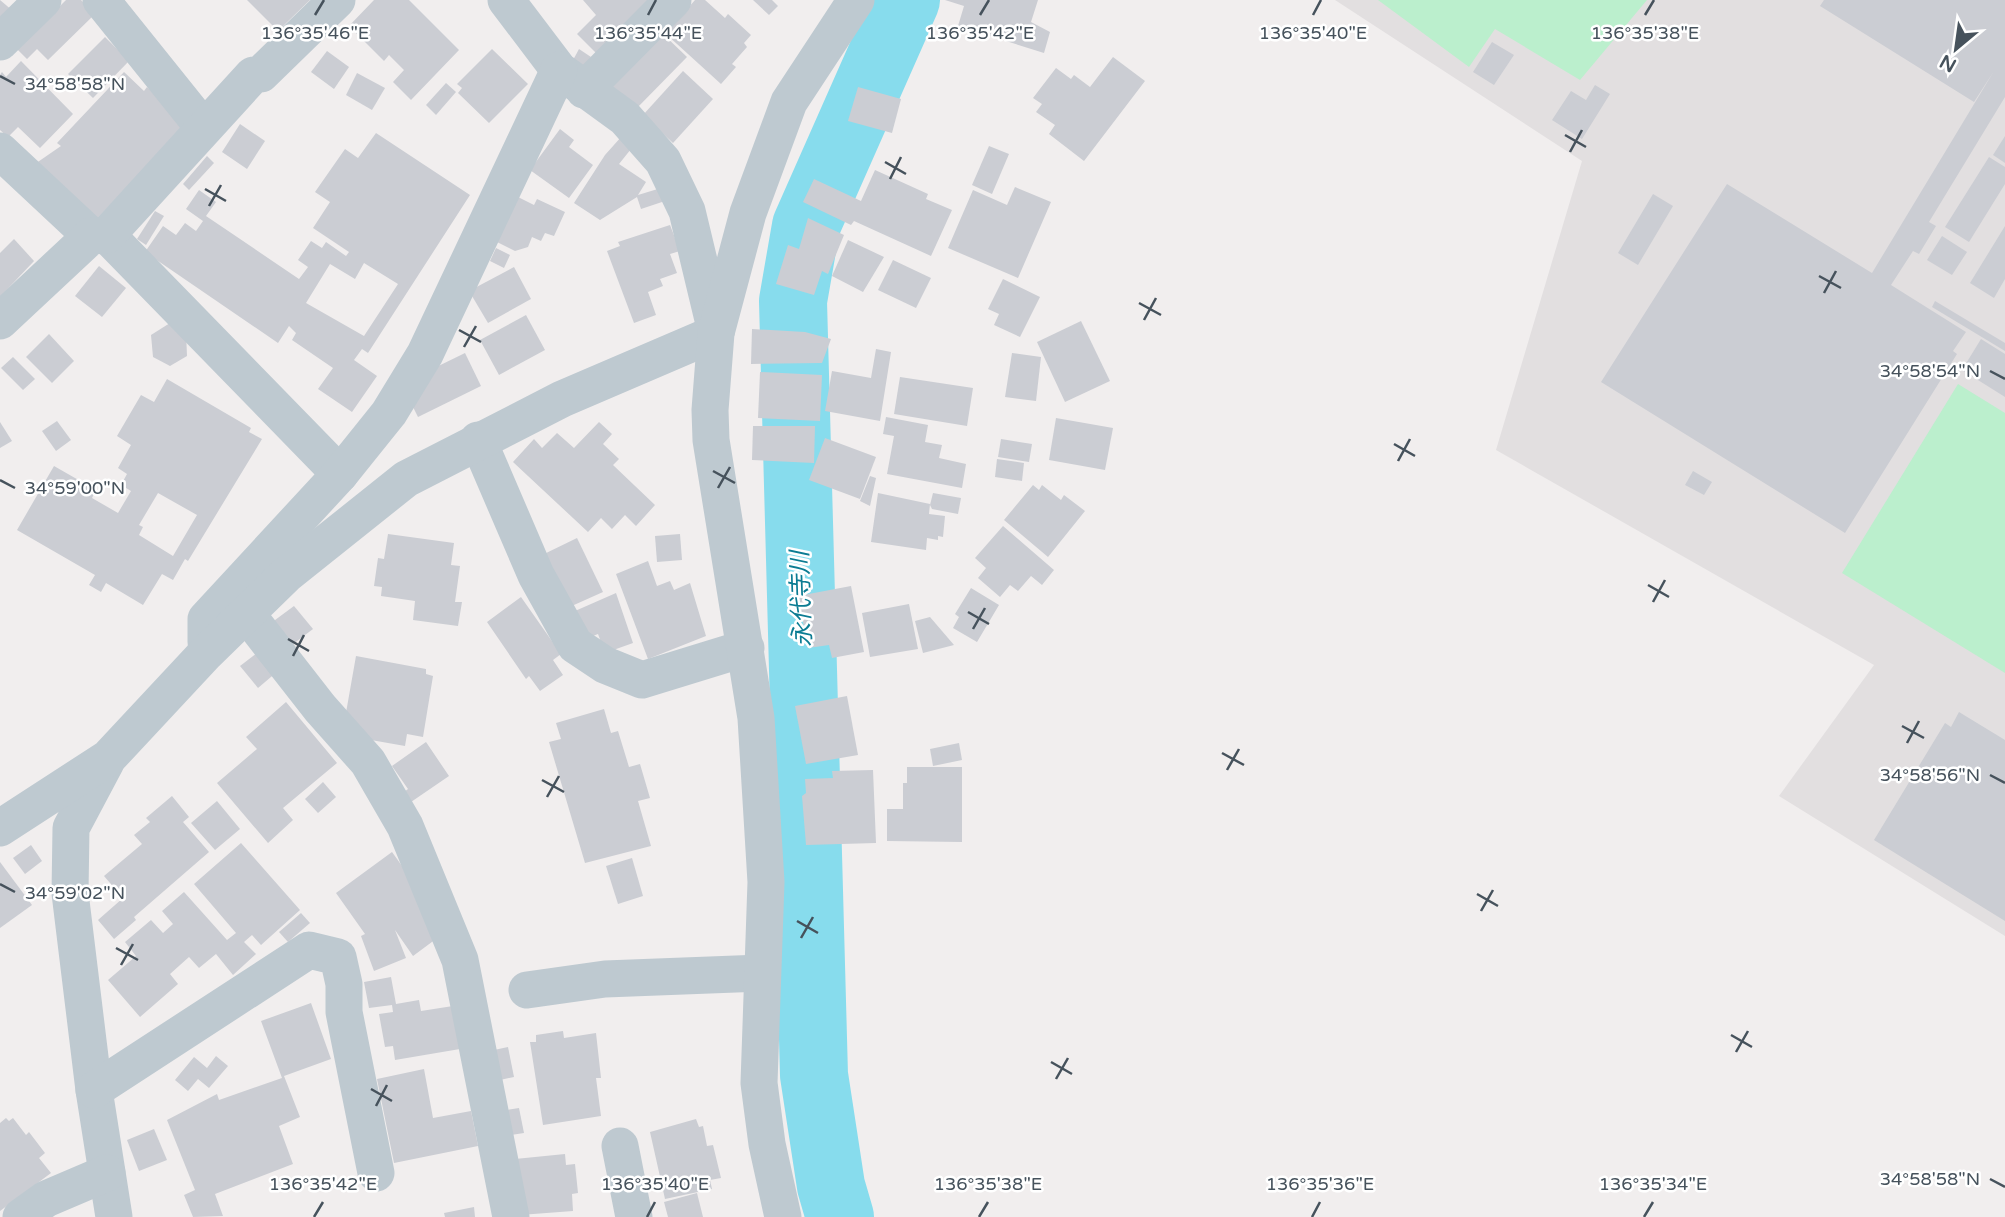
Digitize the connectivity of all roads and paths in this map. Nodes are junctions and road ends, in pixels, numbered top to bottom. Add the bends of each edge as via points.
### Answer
1 (43, 0) edge
2 (101, 0) edge
3 (337, 0) edge
4 (506, 0) edge
5 (673, 0) edge
6 (856, 0) edge
7 (0, 42) edge
8 (572, 80) junction
9 (203, 127) junction
10 (0, 151) edge
11 (99, 236) junction
12 (0, 321) edge
13 (716, 333) junction
14 (478, 440) junction
15 (340, 474) junction
16 (247, 613) junction
17 (746, 648) junction
18 (206, 653) junction
19 (108, 758) junction
20 (0, 828) edge
21 (762, 973) junction
22 (527, 990) dead end
23 (94, 1090) junction
24 (620, 1146) dead end
25 (107, 1173) junction
26 (376, 1173) dead end
27 (21, 1217) edge
28 (114, 1217) edge
29 (511, 1217) edge
30 (634, 1217) edge
31 (783, 1217) edge

1 - 7 street
2 - 9 street
3 - 9 street
4 - 8 street
5 - 8 street
6 - 13 street via 789,102 748,213
8 - 13 street via 641,134 673,180 687,211
8 - 15 street via 425,354 390,413
9 - 11 street
10 - 11 street
11 - 12 street
11 - 15 street
13 - 14 street
13 - 17 street via 711,440
14 - 16 street via 406,479 287,574
14 - 17 street via 536,575 575,645 605,665 642,680
15 - 18 street via 206,619
16 - 18 street
16 - 29 street via 368,762 405,826 460,960
17 - 21 street via 756,718 766,882
18 - 19 street
19 - 20 street
19 - 23 street via 71,828 70,894
21 - 22 street via 605,979
21 - 31 street via 759,1083
23 - 25 street
23 - 26 street via 309,950 338,957 344,1012
24 - 30 street
25 - 27 street via 46,1199
25 - 28 street

